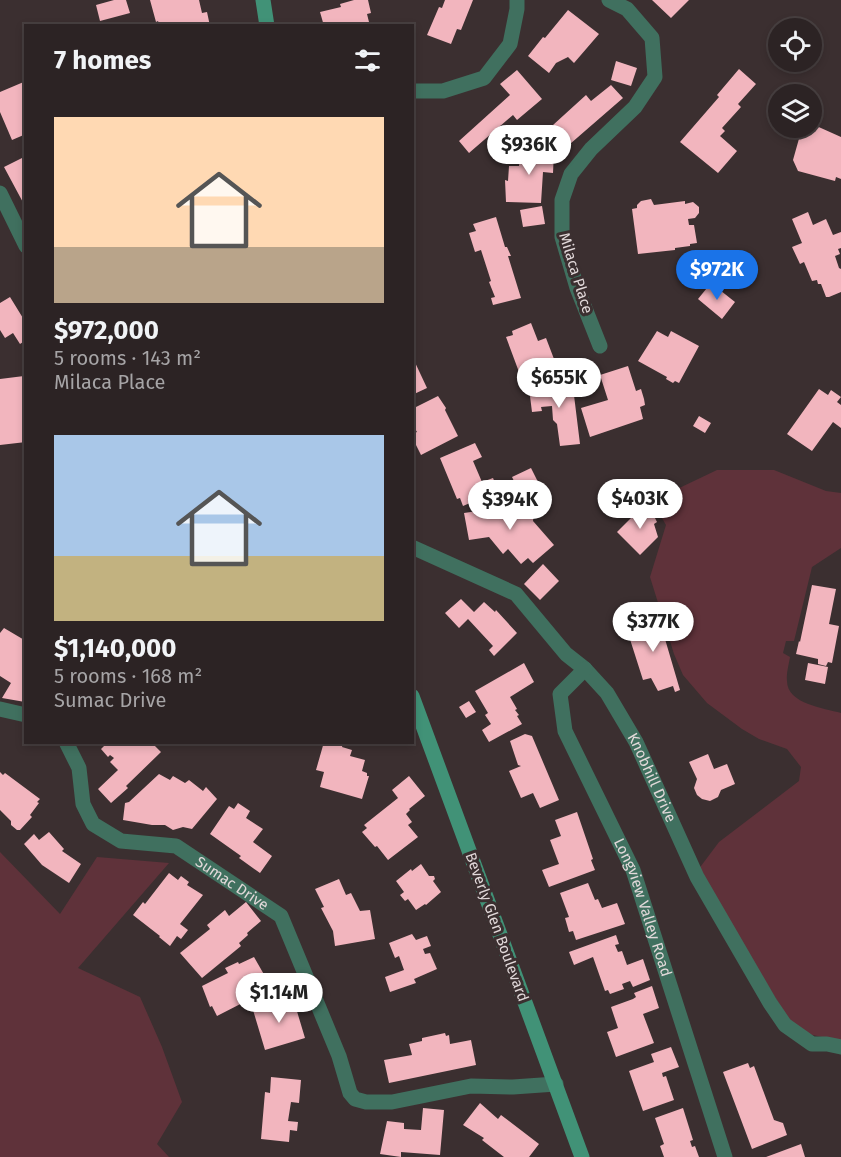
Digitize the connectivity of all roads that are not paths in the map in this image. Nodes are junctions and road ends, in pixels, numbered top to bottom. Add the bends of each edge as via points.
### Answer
1 (263, 0) edge
2 (517, 0) edge
3 (609, 0) edge
4 (267, 24) edge
5 (414, 91) edge
6 (0, 194) edge
7 (24, 242) edge
8 (600, 346) dead end
9 (414, 548) edge
10 (585, 669) junction
11 (414, 701) edge
12 (0, 709) edge
13 (24, 715) edge
14 (67, 744) edge
15 (841, 1047) edge
16 (556, 1084) junction
17 (582, 1157) edge
18 (725, 1157) edge

1 - 4 main road
2 - 5 street via 510,44 484,78 443,92
3 - 8 street, Milaca Place via 627,9 652,38 655,77 635,108 591,148 571,174 562,200 562,237
6 - 7 street
9 - 10 street, Knobhill Drive via 516,594 566,654
10 - 15 street, Knobhill Drive via 607,693 636,742 697,877 770,1002 786,1025 812,1044
10 - 18 street, Longview Valley Road via 560,694 565,730 633,870
11 - 16 main road, Beverly Glen Boulevard
12 - 13 street
14 - 16 street, Sumac Drive via 80,768 83,804 93,824 122,841 176,846 280,916 355,1099 392,1102 471,1086
16 - 17 main road, Beverly Glen Boulevard

